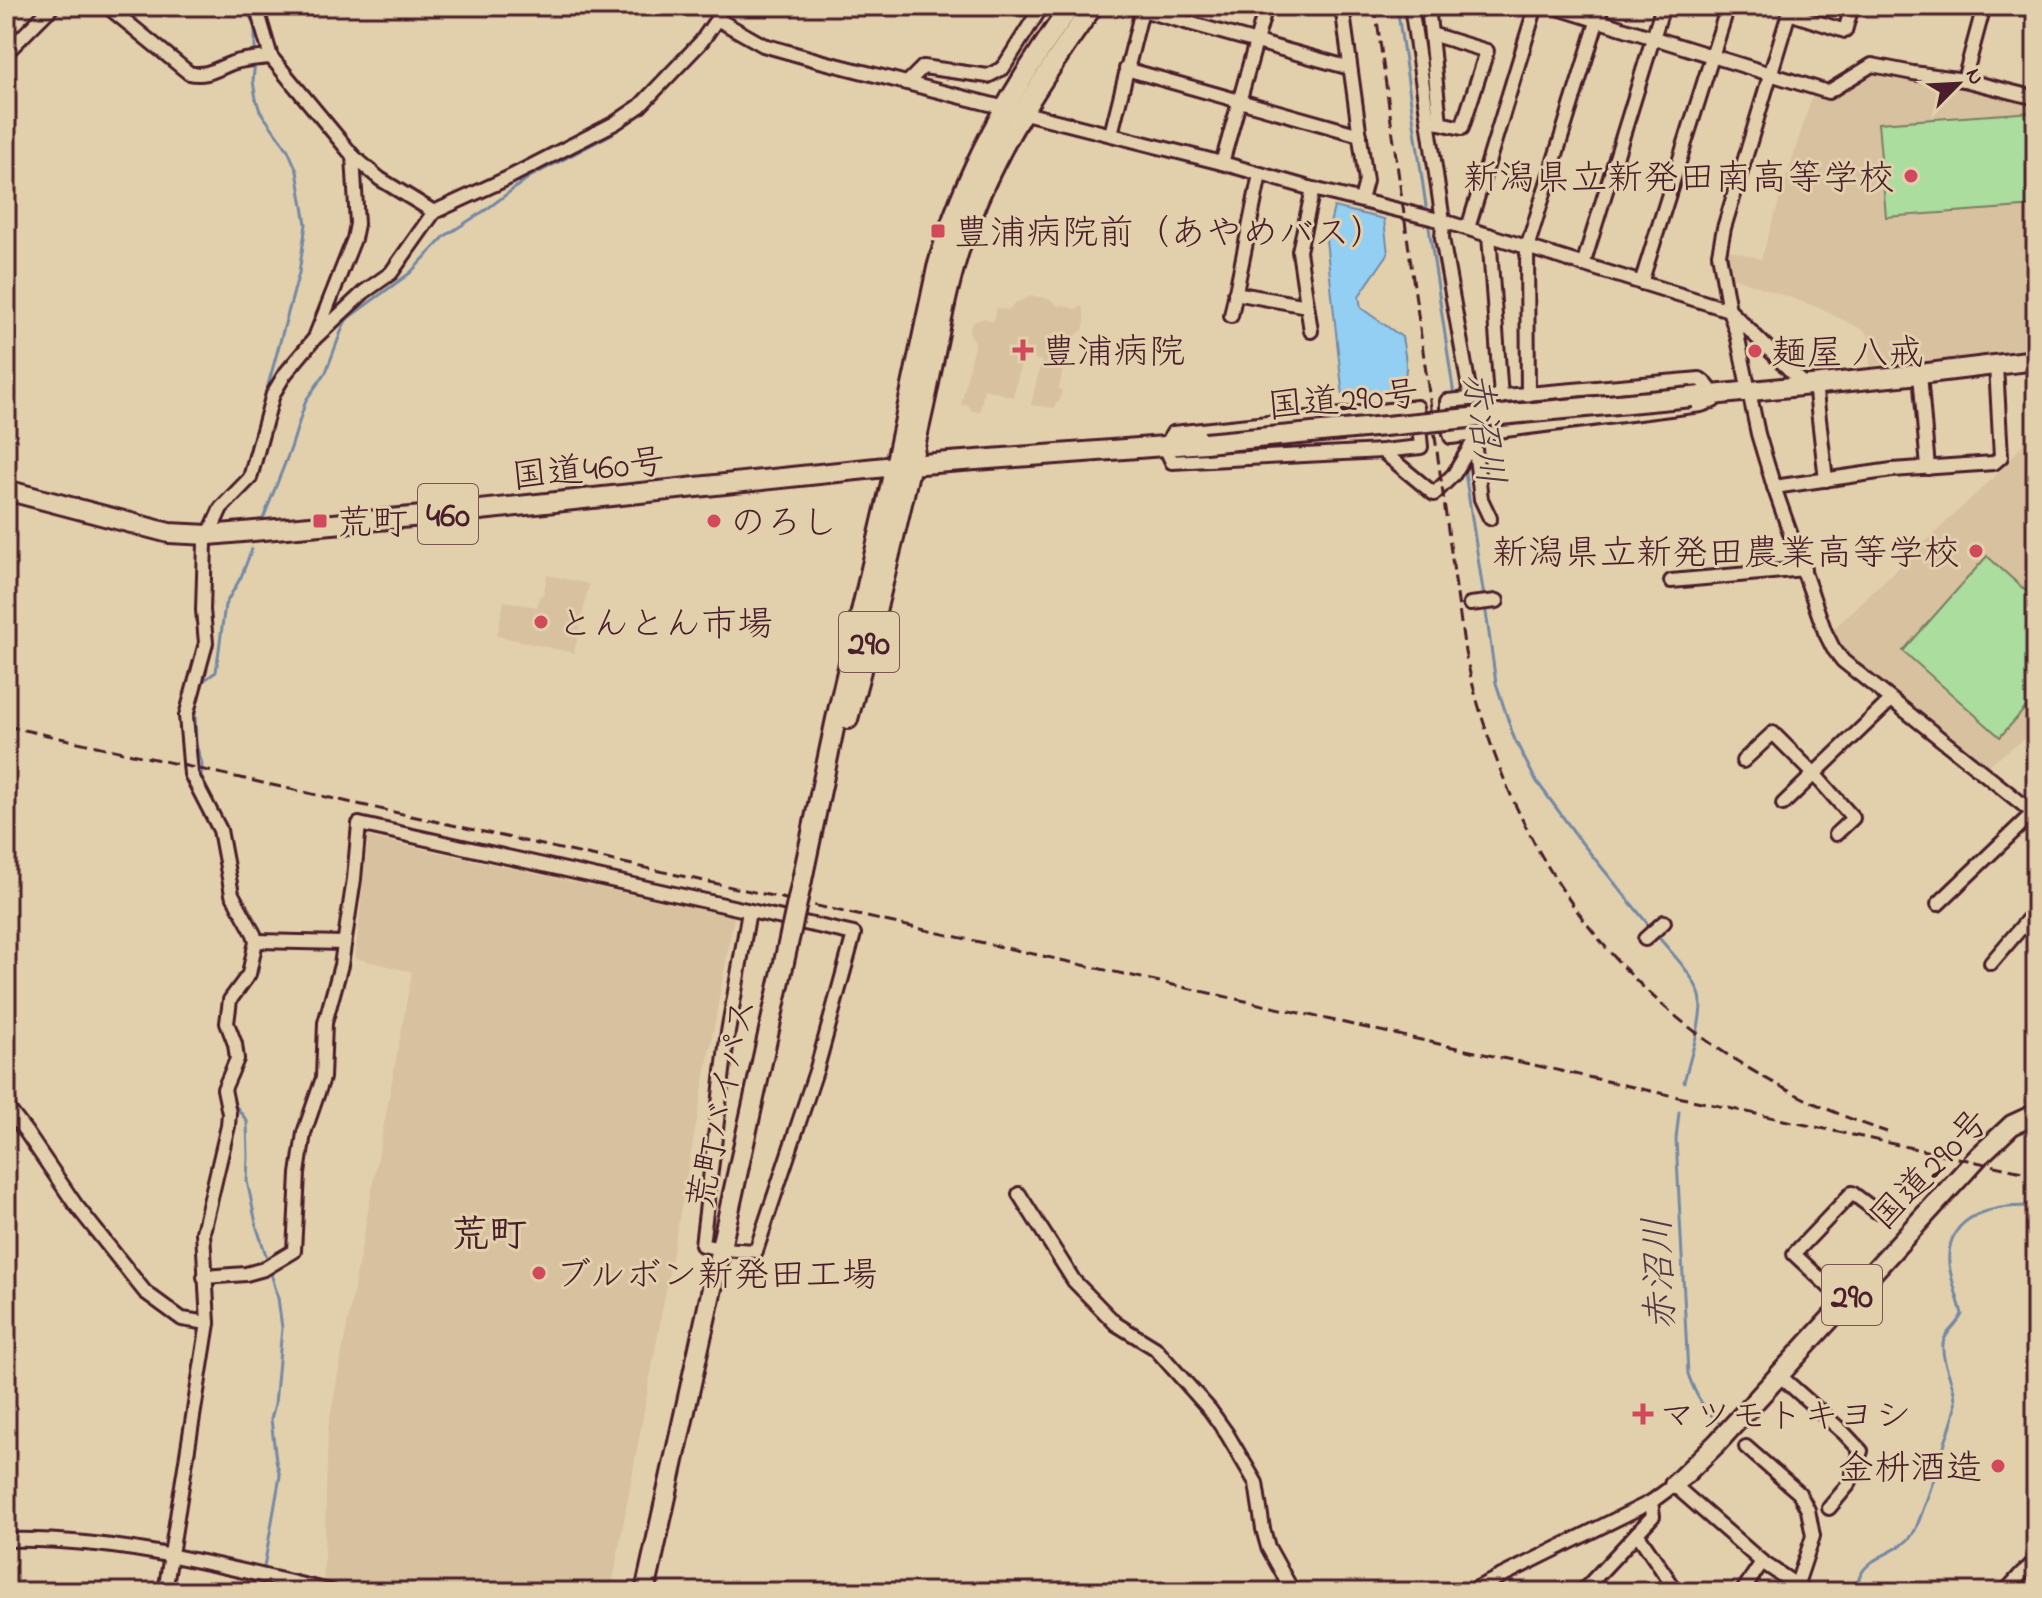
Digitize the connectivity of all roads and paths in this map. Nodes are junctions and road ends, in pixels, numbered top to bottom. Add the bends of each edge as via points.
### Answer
1 (53, 6) edge
2 (107, 6) edge
3 (256, 6) edge
4 (722, 6) edge
5 (1042, 6) edge
6 (1071, 6) edge
7 (1093, 6) edge
8 (1266, 6) edge
9 (1342, 6) edge
10 (1411, 6) edge
11 (1428, 6) edge
12 (1536, 6) edge
13 (1551, 6) edge
14 (1602, 6) edge
15 (1663, 6) edge
16 (1728, 6) edge
17 (1852, 6) edge
18 (1984, 6) edge
19 (1142, 8) edge
20 (1790, 10) edge
21 (717, 19) junction
22 (1598, 20) junction
23 (1431, 34) junction
24 (1653, 37) junction
25 (1256, 42) junction
26 (6, 53) edge
27 (1712, 55) junction
28 (271, 57) junction
29 (1350, 68) junction
30 (1126, 69) junction
31 (1771, 73) junction
32 (1964, 80) junction
33 (907, 83) junction
34 (2036, 98) edge
35 (1239, 101) junction
36 (1013, 110) junction
37 (1435, 123) junction
38 (1111, 134) junction
39 (1360, 135) junction
40 (353, 156) junction
41 (1222, 163) junction
42 (1260, 174) junction
43 (1313, 189) junction
44 (1361, 200) junction
45 (434, 212) junction
46 (1443, 221) junction
47 (1468, 228) junction
48 (1489, 235) junction
49 (1527, 248) junction
50 (1583, 265) junction
51 (1641, 283) junction
52 (1235, 293) junction
53 (1307, 306) junction
54 (1729, 310) junction
55 (1231, 316) dead end
56 (1311, 331) dead end
57 (315, 338) junction
58 (2036, 360) edge
59 (1996, 365) junction
60 (1920, 374) junction
61 (1810, 384) junction
62 (1748, 391) junction
63 (1713, 394) junction
64 (1528, 395) junction
65 (1501, 397) junction
66 (1471, 399) junction
67 (1476, 438) junction
68 (1165, 447) junction
69 (1382, 451) junction
70 (903, 466) junction
71 (1928, 468) junction
72 (1826, 480) junction
73 (1774, 487) junction
74 (6, 490) edge
75 (1490, 518) dead end
76 (209, 535) junction
77 (1804, 569) junction
78 (1671, 581) dead end
79 (1497, 601) dead end
80 (1470, 604) dead end
81 (1890, 701) junction
82 (1743, 761) dead end
83 (1815, 775) junction
84 (1783, 804) dead end
85 (2034, 814) edge
86 (1836, 834) dead end
87 (1938, 904) dead end
88 (749, 911) junction
89 (2034, 915) edge
90 (1664, 922) dead end
91 (1645, 939) dead end
92 (256, 941) junction
93 (344, 943) junction
94 (1991, 963) dead end
95 (6, 1106) edge
96 (2036, 1114) edge
97 (1019, 1194) dead end
98 (1876, 1211) dead end
99 (721, 1249) junction
100 (204, 1277) junction
101 (1845, 1302) junction
102 (208, 1323) junction
103 (1778, 1374) junction
104 (1746, 1447) dead end
105 (1674, 1485) junction
106 (1651, 1502) junction
107 (1829, 1508) dead end
108 (1637, 1533) junction
109 (6, 1540) edge
110 (171, 1554) junction
111 (2036, 1561) edge
112 (1762, 1562) junction
113 (1286, 1589) edge
114 (1799, 1590) edge
115 (165, 1592) edge
116 (333, 1592) edge
117 (645, 1592) edge
118 (1469, 1592) edge
119 (1582, 1592) edge
120 (1677, 1592) edge
121 (1742, 1592) edge
122 (2005, 1592) edge

1 - 26 street
2 - 28 street via 189,73 200,75 234,62
3 - 28 street
4 - 21 street
5 - 33 street via 1003,68 988,76 923,67
6 - 36 highway via 1042,47
7 - 36 highway
8 - 25 street
9 - 29 street
10 - 37 street
11 - 23 street
12 - 47 street
13 - 22 street
14 - 22 street
15 - 24 street
16 - 27 street
17 - 20 street via 1845,31
18 - 32 street
19 - 25 street
19 - 30 street
20 - 31 street
21 - 33 street via 763,45
21 - 45 street via 640,106
22 - 24 street
22 - 49 street
23 - 37 street
23 - 37 street via 1487,51 1462,128
24 - 27 street
24 - 50 street
25 - 29 street
25 - 35 street
27 - 31 street
27 - 51 street
28 - 40 street
29 - 39 street
30 - 35 street
30 - 38 street
31 - 32 street via 1828,92 1872,65
31 - 54 street via 1719,254
32 - 34 street
33 - 36 street
35 - 39 street
35 - 41 street
36 - 38 street
36 - 70 highway, 荒町バイパス via 960,248
37 - 46 street
38 - 41 street
39 - 44 street via 1366,181
40 - 45 street
40 - 57 street via 354,239
41 - 42 street
42 - 43 street
42 - 52 street
43 - 44 street
43 - 53 street via 1299,251
44 - 46 street
45 - 57 street via 391,273
46 - 47 street
46 - 66 street
47 - 48 street
48 - 49 street
48 - 65 street
49 - 50 street
49 - 64 street
50 - 51 street
51 - 54 street
52 - 53 street
52 - 55 street
53 - 56 street
54 - 61 street
54 - 62 street
57 - 76 street via 273,394 250,478 221,508
58 - 59 highway, 国道290号
59 - 60 highway, 国道290号
59 - 71 street via 2001,457 1994,463
60 - 61 highway, 国道290号
60 - 71 street
61 - 62 highway, 国道290号
61 - 72 street
62 - 63 highway, 国道290号
62 - 73 street
63 - 64 street via 1700,379
63 - 67 street via 1713,401 1701,405
63 - 68 highway, 国道290号, bridge
64 - 65 street
65 - 66 street
66 - 67 street via 1447,401 1447,421 1451,437
67 - 69 street via 1434,494
67 - 75 street via 1481,499
68 - 69 street via 1172,462
68 - 69 street via 1173,433 1417,407 1421,447
68 - 70 highway, 国道290号
70 - 76 highway, 国道460号 / 460
70 - 99 highway, 荒町バイパス / 290, bridge via 871,636 817,814
71 - 72 street
72 - 73 street
73 - 77 street
74 - 76 highway, 国道460号 / 460 via 169,533
76 - 92 street via 204,566 206,643 186,716 190,767 220,830 232,894
77 - 78 street
77 - 81 street via 1833,648
79 - 80 street
81 - 83 street
81 - 85 street
82 - 83 street via 1773,733
83 - 84 street
83 - 86 street via 1853,818
85 - 87 street
88 - 93 street via 359,824
88 - 99 street via 727,1038 702,1245
88 - 99 street via 854,934 817,1068 756,1251
89 - 94 street
90 - 91 street
92 - 93 street
92 - 100 street via 249,974 230,1000 227,1023 237,1059 224,1089 228,1126 203,1232
93 - 100 street via 325,1023 323,1078 304,1133 294,1251 264,1269
95 - 102 street via 145,1292 182,1319
96 - 101 highway, 国道290号 / 290 via 2012,1125 1979,1156
97 - 113 street via 1074,1281 1116,1324 1155,1348 1227,1434 1256,1483 1268,1547
98 - 101 street via 1852,1193 1794,1254
99 - 117 highway, 荒町バイパス / 290
100 - 102 street
101 - 103 highway, 国道290号 / 290
102 - 110 street
103 - 105 highway, 国道290号 / 290
103 - 107 street via 1861,1451 1849,1484
104 - 114 street via 1799,1493 1808,1510 1813,1536
105 - 106 street
105 - 112 street
106 - 108 street via 1653,1516
106 - 118 street
108 - 119 street
108 - 120 street
109 - 110 street via 84,1542
110 - 115 street
110 - 116 street
111 - 122 street
112 - 114 street
112 - 121 street

